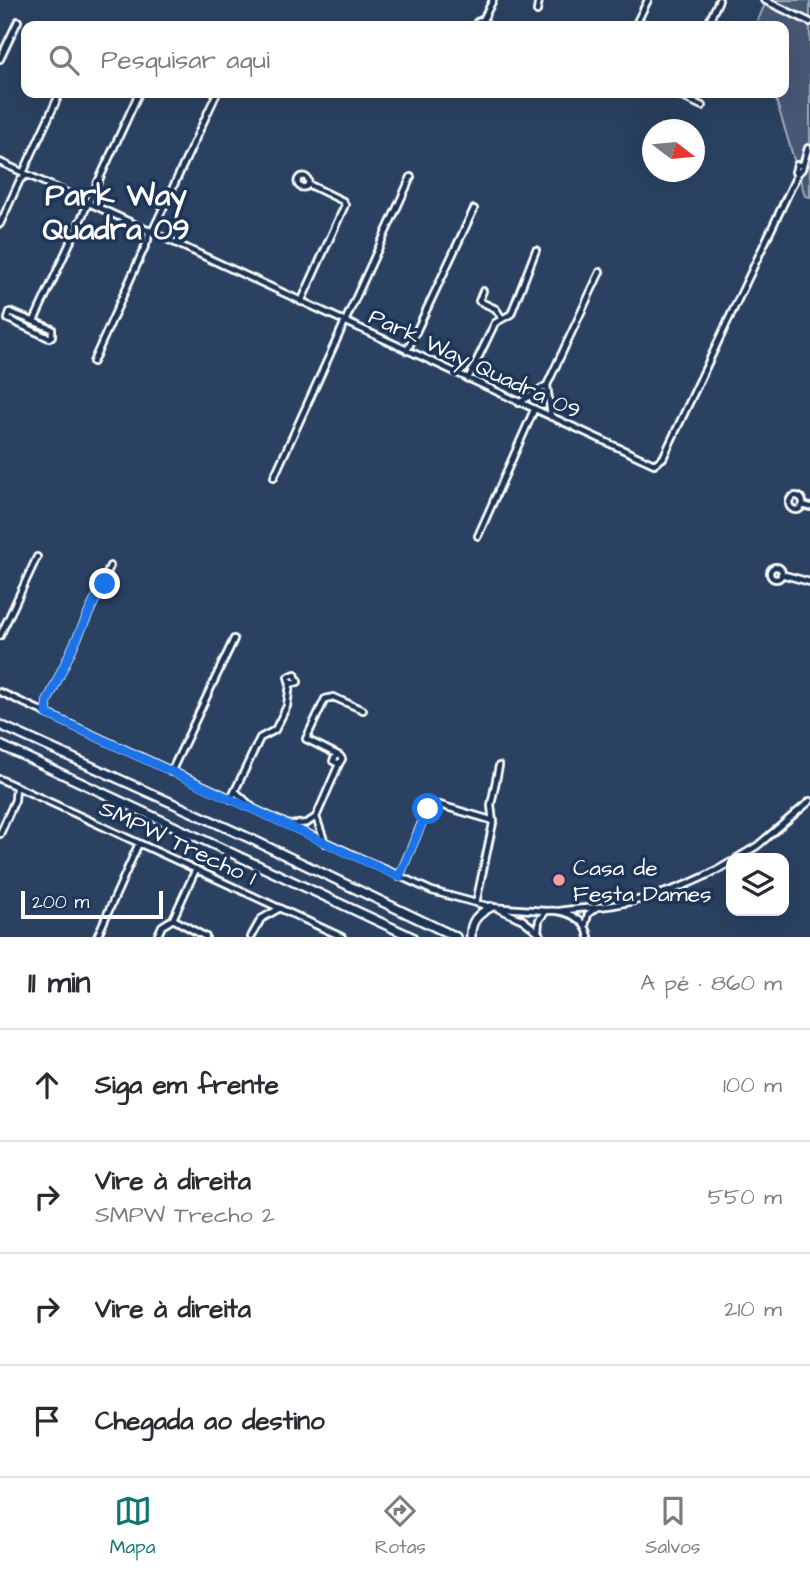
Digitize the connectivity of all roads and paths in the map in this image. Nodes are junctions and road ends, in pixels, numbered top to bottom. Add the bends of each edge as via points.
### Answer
1 (493, 0) edge
2 (539, 0) edge
3 (648, 0) edge
4 (719, 0) edge
5 (764, 0) edge
6 (537, 11) dead end
7 (484, 20) joint
8 (18, 21) dead end
9 (478, 21) edge
10 (638, 21) edge
11 (709, 21) edge
12 (810, 22) edge
13 (0, 59) edge
14 (58, 98) edge
15 (137, 98) edge
16 (215, 98) edge
17 (686, 98) edge
18 (702, 106) dead end
19 (809, 146) edge
20 (0, 162) edge
21 (800, 168) junction
22 (810, 172) edge
23 (23, 173) junction
24 (411, 177) dead end
25 (20, 180) junction
26 (307, 184) dead end
27 (87, 202) junction
28 (474, 209) dead end
29 (0, 224) edge
30 (152, 232) junction
31 (536, 250) dead end
32 (600, 272) dead end
33 (483, 291) dead end
34 (301, 302) junction
35 (502, 319) junction
36 (34, 321) junction
37 (344, 321) junction
38 (407, 351) junction
39 (93, 362) dead end
40 (468, 379) junction
41 (547, 385) junction
42 (538, 393) junction
43 (548, 398) junction
44 (519, 403) junction
45 (534, 410) junction
46 (552, 418) junction
47 (274, 477) dead end
48 (803, 505) dead end
49 (810, 507) edge
50 (478, 536) dead end
51 (37, 557) dead end
52 (110, 566) dead end
53 (782, 574) dead end
54 (810, 582) edge
55 (0, 636) edge
56 (234, 639) dead end
57 (290, 684) dead end
58 (0, 692) edge
59 (47, 703) junction
60 (39, 710) junction
61 (363, 710) dead end
62 (47, 714) junction
63 (0, 725) edge
64 (0, 745) edge
65 (499, 766) dead end
66 (171, 772) junction
67 (0, 779) edge
68 (15, 787) junction
69 (25, 791) junction
70 (236, 791) junction
71 (231, 799) junction
72 (15, 800) junction
73 (810, 801) edge
74 (255, 810) junction
75 (316, 817) junction
76 (494, 821) junction
77 (286, 825) junction
78 (0, 834) edge
79 (139, 843) junction
80 (325, 843) junction
81 (744, 853) edge
82 (726, 865) edge
83 (196, 869) junction
84 (399, 877) junction
85 (476, 904) junction
86 (493, 907) junction
87 (598, 907) junction
88 (280, 908) junction
89 (546, 911) junction
90 (559, 911) junction
91 (173, 919) junction
92 (538, 932) junction
93 (589, 933) edge
94 (97, 937) edge
95 (157, 937) edge
96 (206, 937) edge
97 (251, 937) edge
98 (342, 937) edge
99 (412, 937) edge
100 (456, 937) edge
101 (471, 937) edge
102 (542, 937) edge

1 - 7 street
2 - 6 street
3 - 10 street
4 - 11 street
5 - 12 street
7 - 9 street
8 - 13 street
14 - 23 street
15 - 27 street
16 - 30 street
17 - 18 street
19 - 21 street, Park Way Quadra 09
20 - 23 street, Park Way Quadra 09
21 - 22 street
21 - 46 street, Park Way Quadra 09 via 662,460 651,463
23 - 25 street
23 - 25 street
23 - 27 street, Park Way Quadra 09
24 - 37 street
25 - 29 street
26 - 34 street via 345,205
27 - 30 street, Park Way Quadra 09
27 - 36 street
28 - 38 street
30 - 34 street, Park Way Quadra 09
30 - 39 street
31 - 35 street via 511,314
32 - 41 street
33 - 35 street via 479,300 496,309
34 - 37 street, Park Way Quadra 09
35 - 40 street via 492,327
36 - 36 street via 53,330 51,337 7,317 11,312
37 - 38 street, Park Way Quadra 09
37 - 47 street
38 - 40 street, Park Way Quadra 09
40 - 44 street, Park Way Quadra 09
41 - 42 street
41 - 43 street
42 - 43 street
42 - 44 street
43 - 46 street
44 - 45 street, Park Way Quadra 09
45 - 46 street, Park Way Quadra 09
45 - 50 street
48 - 49 street
51 - 55 street
52 - 59 street via 107,582
53 - 54 street
56 - 66 street
57 - 70 street via 287,706 275,730 260,738
58 - 60 street
59 - 60 street
59 - 62 street
60 - 62 street
61 - 75 street via 333,697 324,699 306,740 336,755 333,761 339,764
62 - 66 street
63 - 100 highway
64 - 99 highway
65 - 76 street via 491,805
66 - 71 street
67 - 68 street, SMPW Trecho 1
68 - 69 street, SMPW Trecho 1
68 - 72 street
69 - 72 street
69 - 79 street, SMPW Trecho 1
70 - 71 street
70 - 74 street
71 - 74 street
72 - 78 street
73 - 81 street
74 - 77 street
75 - 77 street
75 - 80 street
76 - 84 street via 440,804 432,806
76 - 85 street
77 - 80 street
79 - 83 street, SMPW Trecho 1
79 - 94 street
80 - 84 street
82 - 87 street via 660,894
83 - 88 street, SMPW Trecho 1
83 - 91 street
84 - 85 street
85 - 86 street
86 - 89 street
86 - 92 street
86 - 101 highway via 475,918
87 - 90 street
87 - 93 street via 588,914
88 - 97 street via 258,922
88 - 98 street, SMPW Trecho 1
89 - 90 street
89 - 92 street via 538,920
90 - 93 street via 577,919
91 - 95 street via 162,926
91 - 96 street
92 - 102 street

